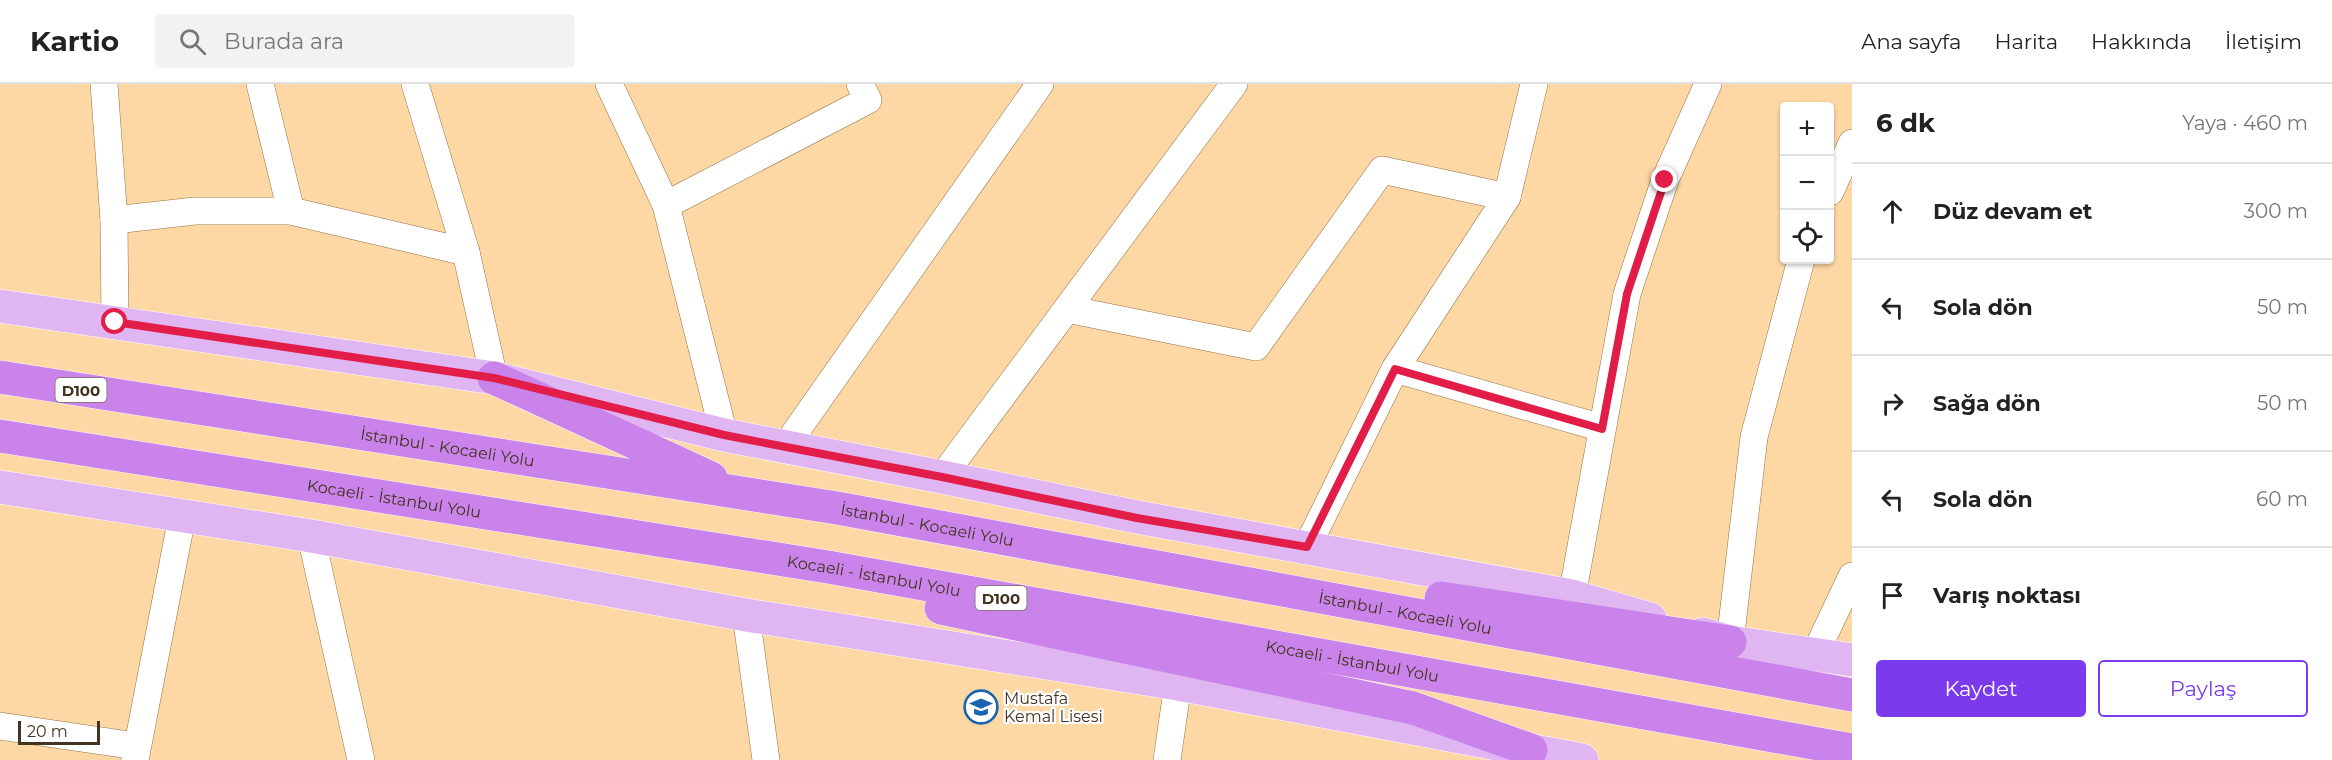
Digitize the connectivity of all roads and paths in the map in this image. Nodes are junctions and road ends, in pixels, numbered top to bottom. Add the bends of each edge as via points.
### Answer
1 (104, 84) edge
2 (260, 84) edge
3 (416, 84) edge
4 (860, 84) edge
5 (1040, 84) edge
6 (1234, 84) edge
7 (1534, 84) edge
8 (1708, 84) edge
9 (614, 86) edge
10 (1852, 142) edge
11 (1834, 183) edge
12 (1507, 197) junction
13 (666, 205) junction
14 (291, 211) junction
15 (114, 220) junction
16 (466, 252) junction
17 (1800, 264) edge
18 (0, 306) edge
19 (1067, 309) junction
20 (115, 322) junction
21 (1395, 369) junction
22 (0, 377) edge
23 (494, 378) junction
24 (1602, 429) junction
25 (724, 435) junction
26 (0, 436) edge
27 (785, 447) junction
28 (942, 477) junction
29 (0, 487) edge
30 (748, 495) junction
31 (182, 517) junction
32 (980, 535) junction
33 (311, 536) junction
34 (1307, 547) junction
35 (802, 563) junction
36 (1852, 576) edge
37 (1572, 596) junction
38 (746, 615) junction
39 (1730, 642) junction
40 (1815, 654) junction
41 (1852, 660) edge
42 (1178, 684) junction
43 (1852, 695) edge
44 (0, 726) edge
45 (1531, 750) junction
46 (1852, 750) edge
47 (135, 753) edge
48 (361, 760) edge
49 (766, 760) edge
50 (1167, 760) edge
51 (1582, 760) edge

1 - 15 street
2 - 14 street
3 - 16 street
4 - 13 street via 868,100
5 - 27 street
6 - 19 street
7 - 12 street
8 - 24 street via 1665,180 1627,294
9 - 13 street
10 - 11 street
12 - 19 street via 1382,170 1256,347
12 - 21 street
13 - 25 street
14 - 15 street via 195,211
14 - 16 street
15 - 20 street
16 - 23 street
17 - 39 street via 1754,437
18 - 20 main road
19 - 28 street
20 - 23 main road
21 - 24 street
21 - 34 street
22 - 30 highway, İstanbul - Kocaeli Yolu / D100
23 - 25 main road
23 - 30 highway
24 - 37 street
25 - 27 main road
26 - 35 highway, Kocaeli - İstanbul Yolu / D100
27 - 28 main road
28 - 34 main road via 1137,518
29 - 31 main road
30 - 32 highway, İstanbul - Kocaeli Yolu / D100
31 - 33 main road
31 - 47 street
32 - 39 highway via 1191,557
32 - 43 highway, İstanbul - Kocaeli Yolu / D100
33 - 38 main road
33 - 48 street
34 - 37 main road
35 - 45 highway via 953,612 1413,708
35 - 46 highway, Kocaeli - İstanbul Yolu / D100
36 - 40 street
37 - 39 main road
38 - 42 main road
38 - 49 street
39 - 40 main road
40 - 41 main road
42 - 45 main road
42 - 50 street
44 - 47 street
45 - 51 main road

